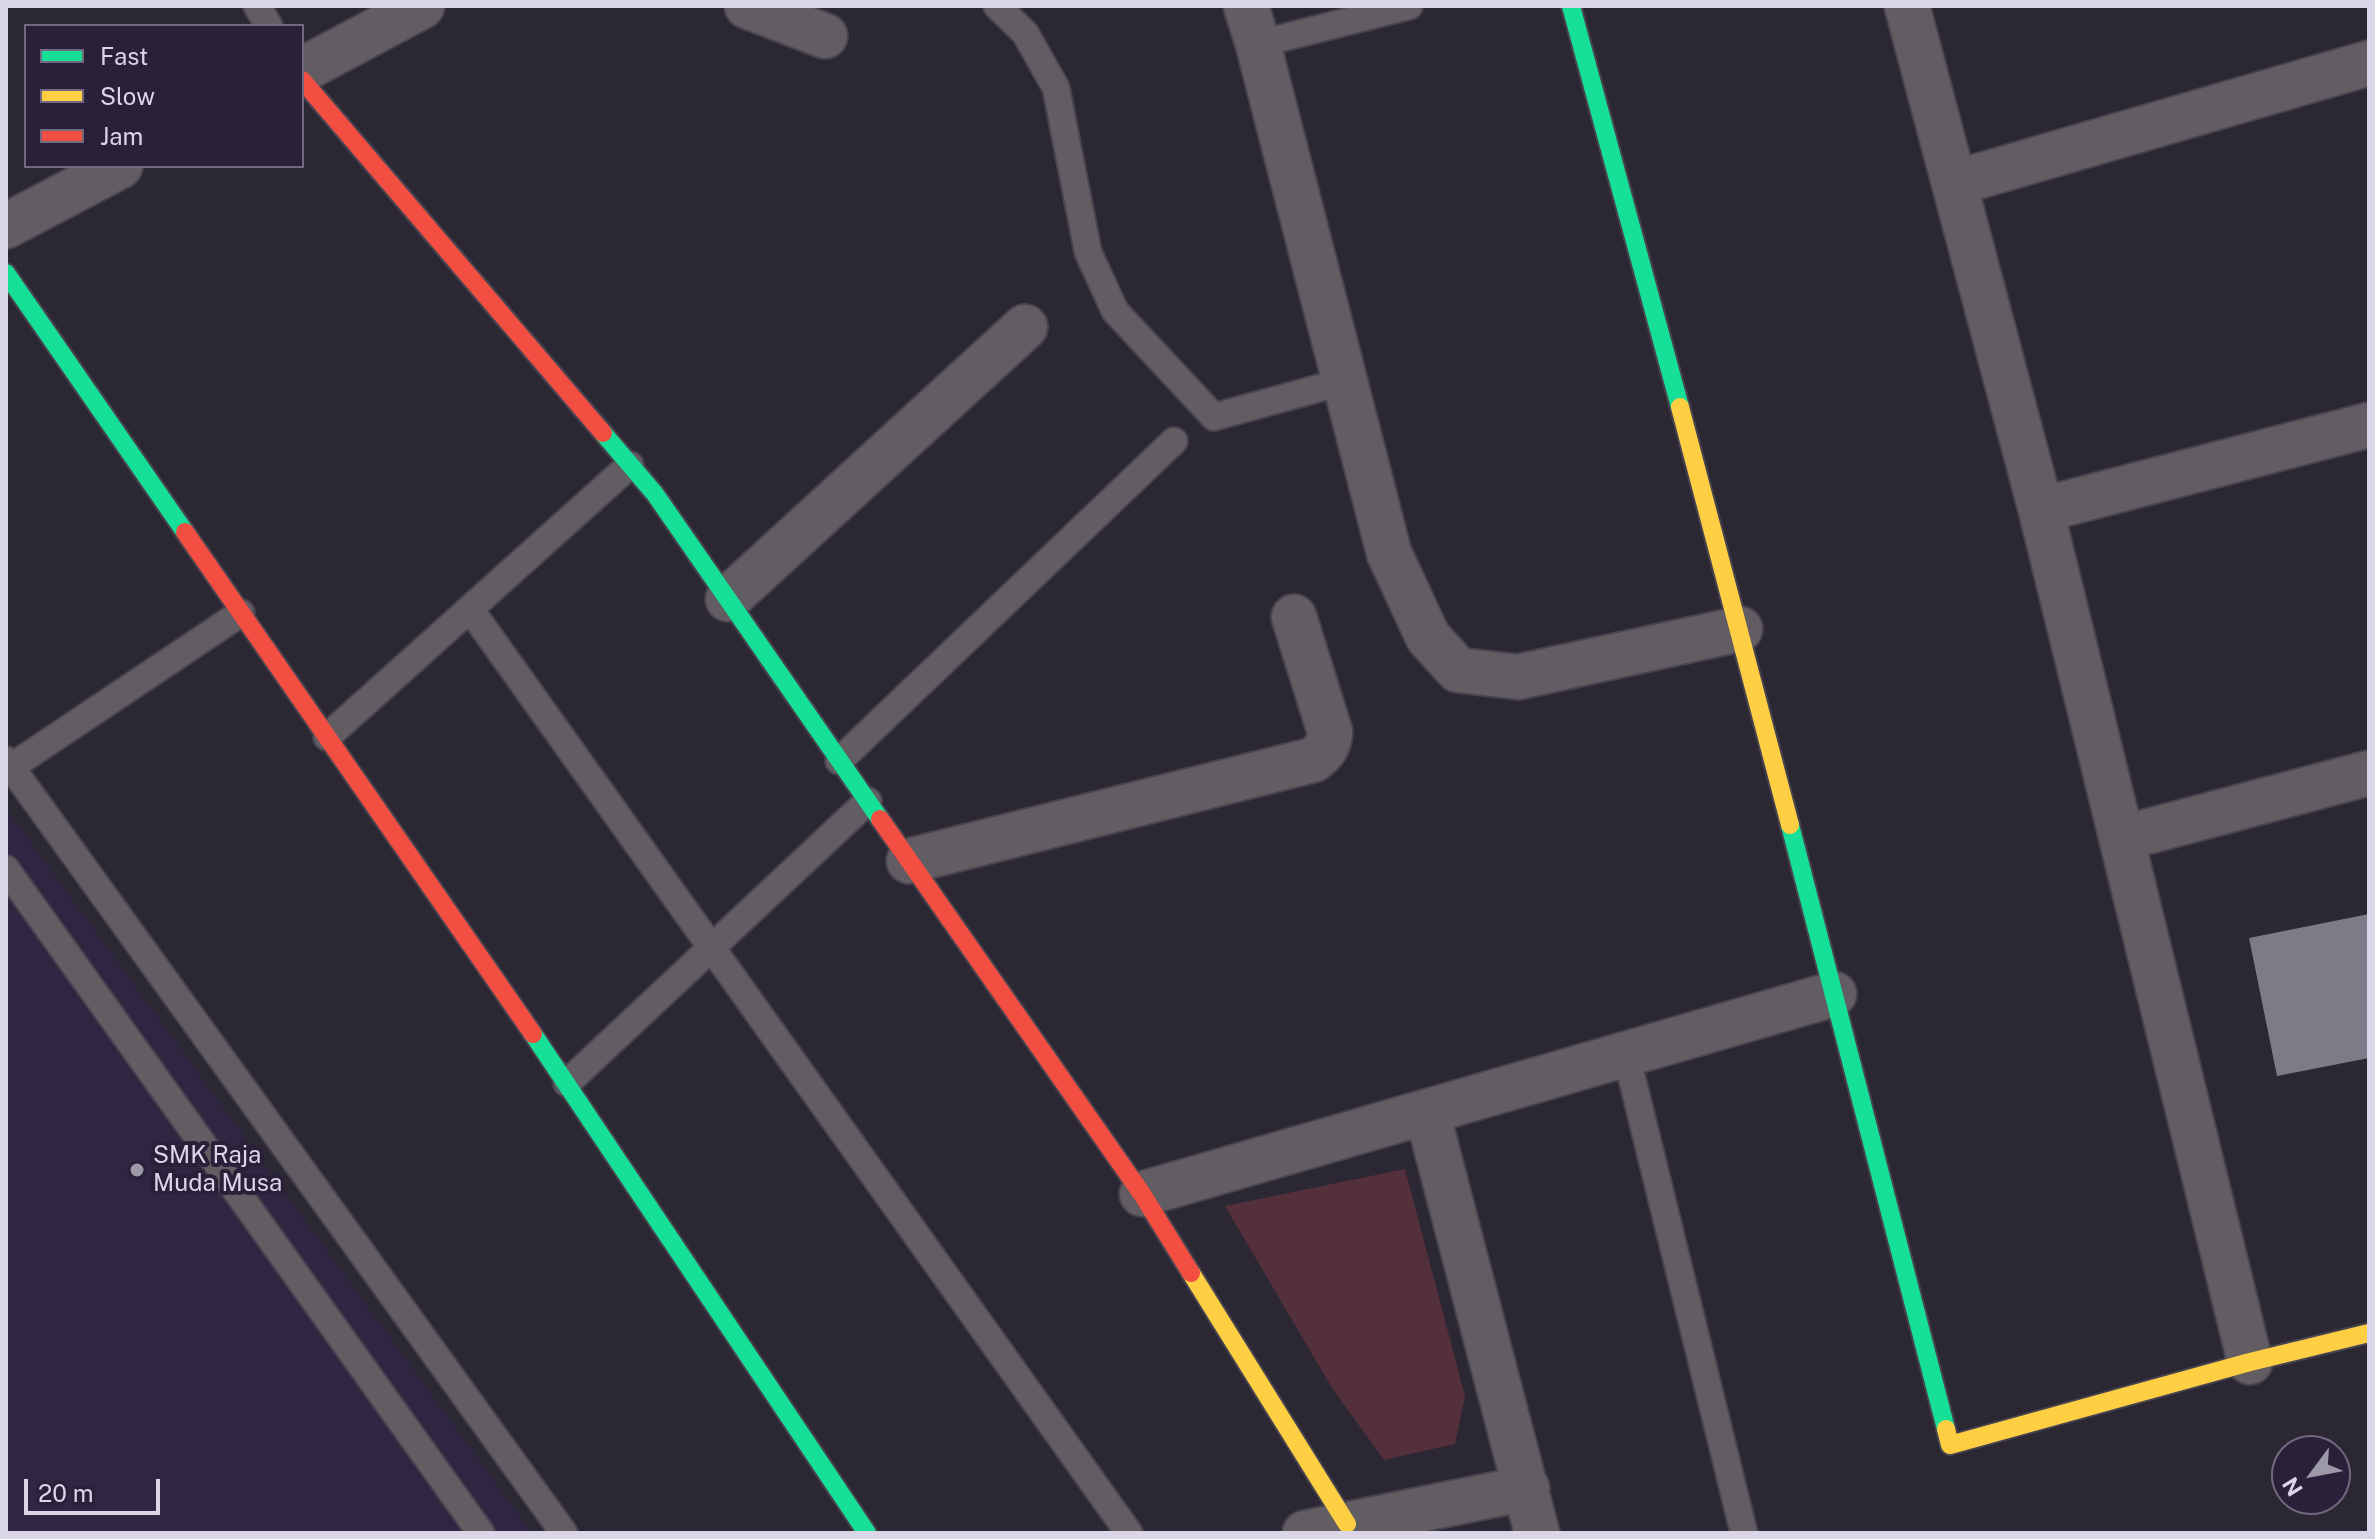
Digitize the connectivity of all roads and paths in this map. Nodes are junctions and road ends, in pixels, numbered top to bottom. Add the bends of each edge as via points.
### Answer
1 (257, 6) edge
2 (422, 6) edge
3 (747, 6) edge
4 (997, 6) edge
5 (1409, 6) edge
6 (1571, 6) edge
7 (1907, 6) edge
8 (268, 24) edge
9 (1252, 25) edge
10 (825, 36) dead end
11 (2369, 63) edge
12 (304, 69) edge
13 (304, 82) edge
14 (116, 168) edge
15 (1955, 183) junction
16 (6, 226) edge
17 (6, 273) edge
18 (1025, 327) dead end
19 (1345, 381) junction
20 (2369, 425) edge
21 (1174, 441) dead end
22 (630, 465) junction
23 (2041, 510) junction
24 (728, 599) junction
25 (470, 609) junction
26 (241, 613) junction
27 (1294, 617) dead end
28 (1740, 629) junction
29 (327, 737) junction
30 (839, 761) junction
31 (9, 764) edge
32 (2369, 773) edge
33 (868, 801) junction
34 (2123, 838) junction
35 (909, 861) junction
36 (6, 869) edge
37 (711, 948) junction
38 (1834, 994) junction
39 (1626, 1054) junction
40 (567, 1083) junction
41 (1427, 1112) junction
42 (1142, 1194) junction
43 (2369, 1333) edge
44 (2250, 1362) junction
45 (1527, 1488) junction
46 (1347, 1524) junction
47 (481, 1533) edge
48 (564, 1533) edge
49 (867, 1533) edge
50 (1129, 1533) edge
51 (1305, 1533) edge
52 (1537, 1533) edge
53 (1744, 1533) edge

1 - 8 lane
2 - 12 street
3 - 10 street
4 - 19 lane via 1025,33 1056,88 1088,252 1125,322 1214,417
5 - 9 lane
6 - 28 street
7 - 15 street
9 - 19 street
11 - 15 street
13 - 22 street
14 - 16 street
15 - 23 street
17 - 26 street
18 - 24 street
19 - 28 street via 1389,553 1428,637 1458,670 1518,677
20 - 23 street
21 - 30 lane
22 - 24 street
22 - 25 lane
23 - 34 street
24 - 30 street
25 - 29 lane
25 - 37 lane
26 - 29 street
26 - 31 lane
27 - 35 street via 1330,732 1329,744 1313,760
28 - 38 street
29 - 40 street
30 - 33 street
31 - 48 lane
32 - 34 street
33 - 35 street
33 - 37 lane
34 - 44 street
35 - 42 street
36 - 47 lane
37 - 40 lane
37 - 50 lane
38 - 39 street
38 - 44 street via 1950,1445
39 - 41 street
39 - 53 lane
40 - 49 street
41 - 42 street
41 - 45 street
42 - 46 street
43 - 44 street
45 - 46 street
45 - 52 street
46 - 51 street

